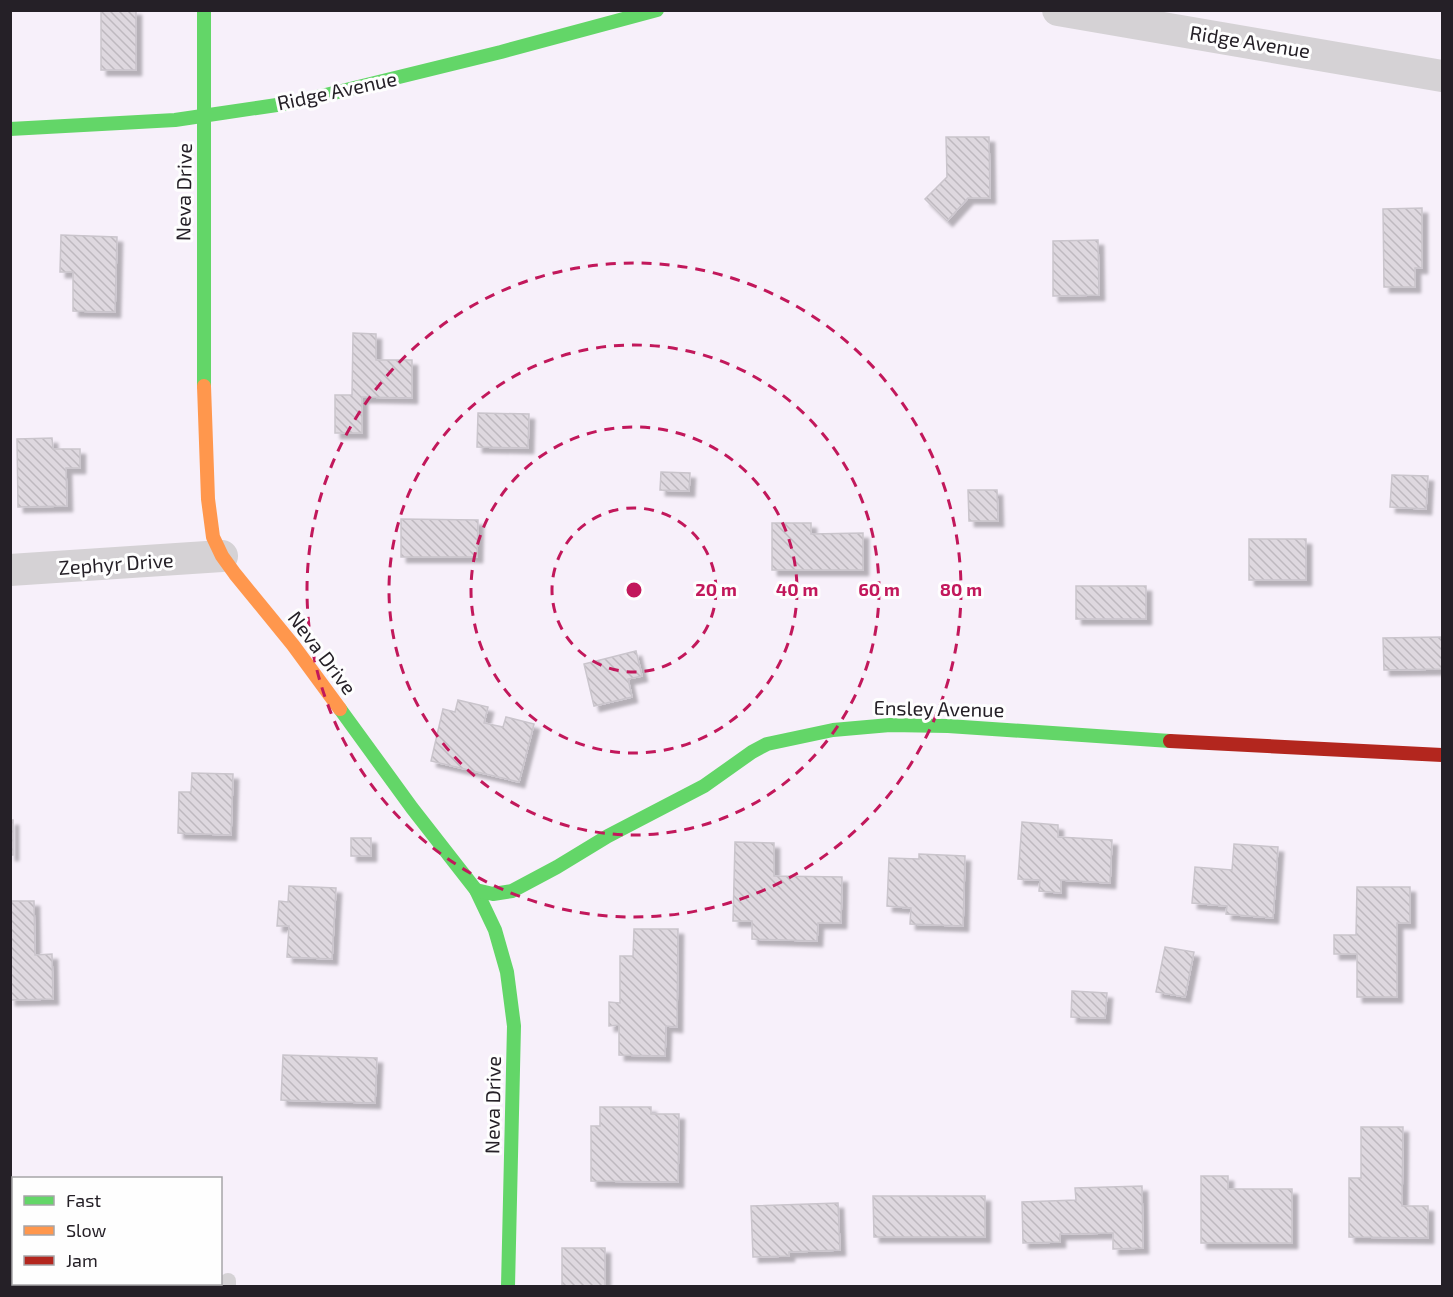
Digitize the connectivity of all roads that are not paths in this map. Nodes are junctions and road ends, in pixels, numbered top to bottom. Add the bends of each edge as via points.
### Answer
1 (204, 10) edge
2 (657, 10) edge
3 (1058, 10) edge
4 (1443, 76) edge
5 (205, 117) junction
6 (10, 129) edge
7 (222, 556) junction
8 (10, 570) edge
9 (1443, 755) edge
10 (476, 890) junction
11 (508, 1287) edge

1 - 5 street, Neva Drive
2 - 5 street, Ridge Avenue via 358,88
3 - 4 street, Ridge Avenue
5 - 6 street, Ridge Avenue
5 - 7 street, Neva Drive via 204,414 213,537
7 - 8 street, Zephyr Drive
7 - 10 street, Neva Drive
9 - 10 street, Ensley Avenue via 948,726 890,725 833,730 767,744 704,786 512,891 493,894
10 - 11 street, Neva Drive via 495,930 507,972 514,1026

